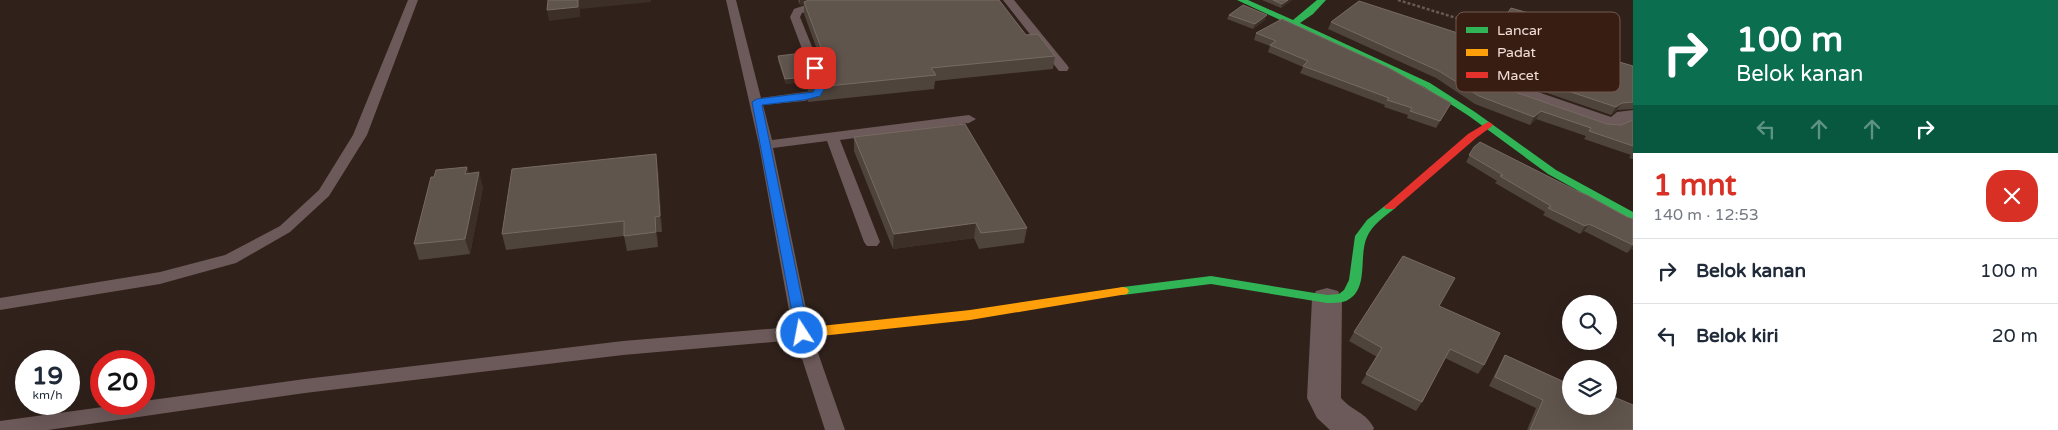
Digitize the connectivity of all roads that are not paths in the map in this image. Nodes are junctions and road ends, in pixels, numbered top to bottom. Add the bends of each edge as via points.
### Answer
1 (413, 0) edge
2 (731, 0) edge
3 (1008, 0) edge
4 (1241, 0) edge
5 (1322, 0) edge
6 (831, 4) edge
7 (1293, 24) junction
8 (1063, 68) dead end
9 (1517, 92) edge
10 (757, 102) junction
11 (1633, 117) edge
12 (969, 119) dead end
13 (1488, 125) junction
14 (832, 136) junction
15 (766, 145) junction
16 (1633, 217) edge
17 (872, 242) dead end
18 (1327, 299) junction
19 (0, 304) edge
20 (802, 333) junction
21 (1356, 428) dead end
22 (0, 429) edge
23 (835, 430) edge

1 - 19 lane via 360,136 324,192 285,229 230,259 160,278
2 - 10 lane
3 - 8 lane
4 - 7 street
5 - 7 street
6 - 10 lane via 798,11 795,17 822,86 817,94
7 - 13 street via 1412,76
9 - 11 street via 1606,123 1616,125 1625,117
10 - 15 lane
12 - 14 lane
13 - 16 street via 1552,172
13 - 18 street via 1367,226 1359,241 1351,290 1343,296
14 - 15 lane
14 - 17 lane
15 - 20 lane
18 - 20 street via 1211,280 970,315
18 - 21 street via 1324,398 1337,418
20 - 22 lane via 614,349 305,386
20 - 23 lane

